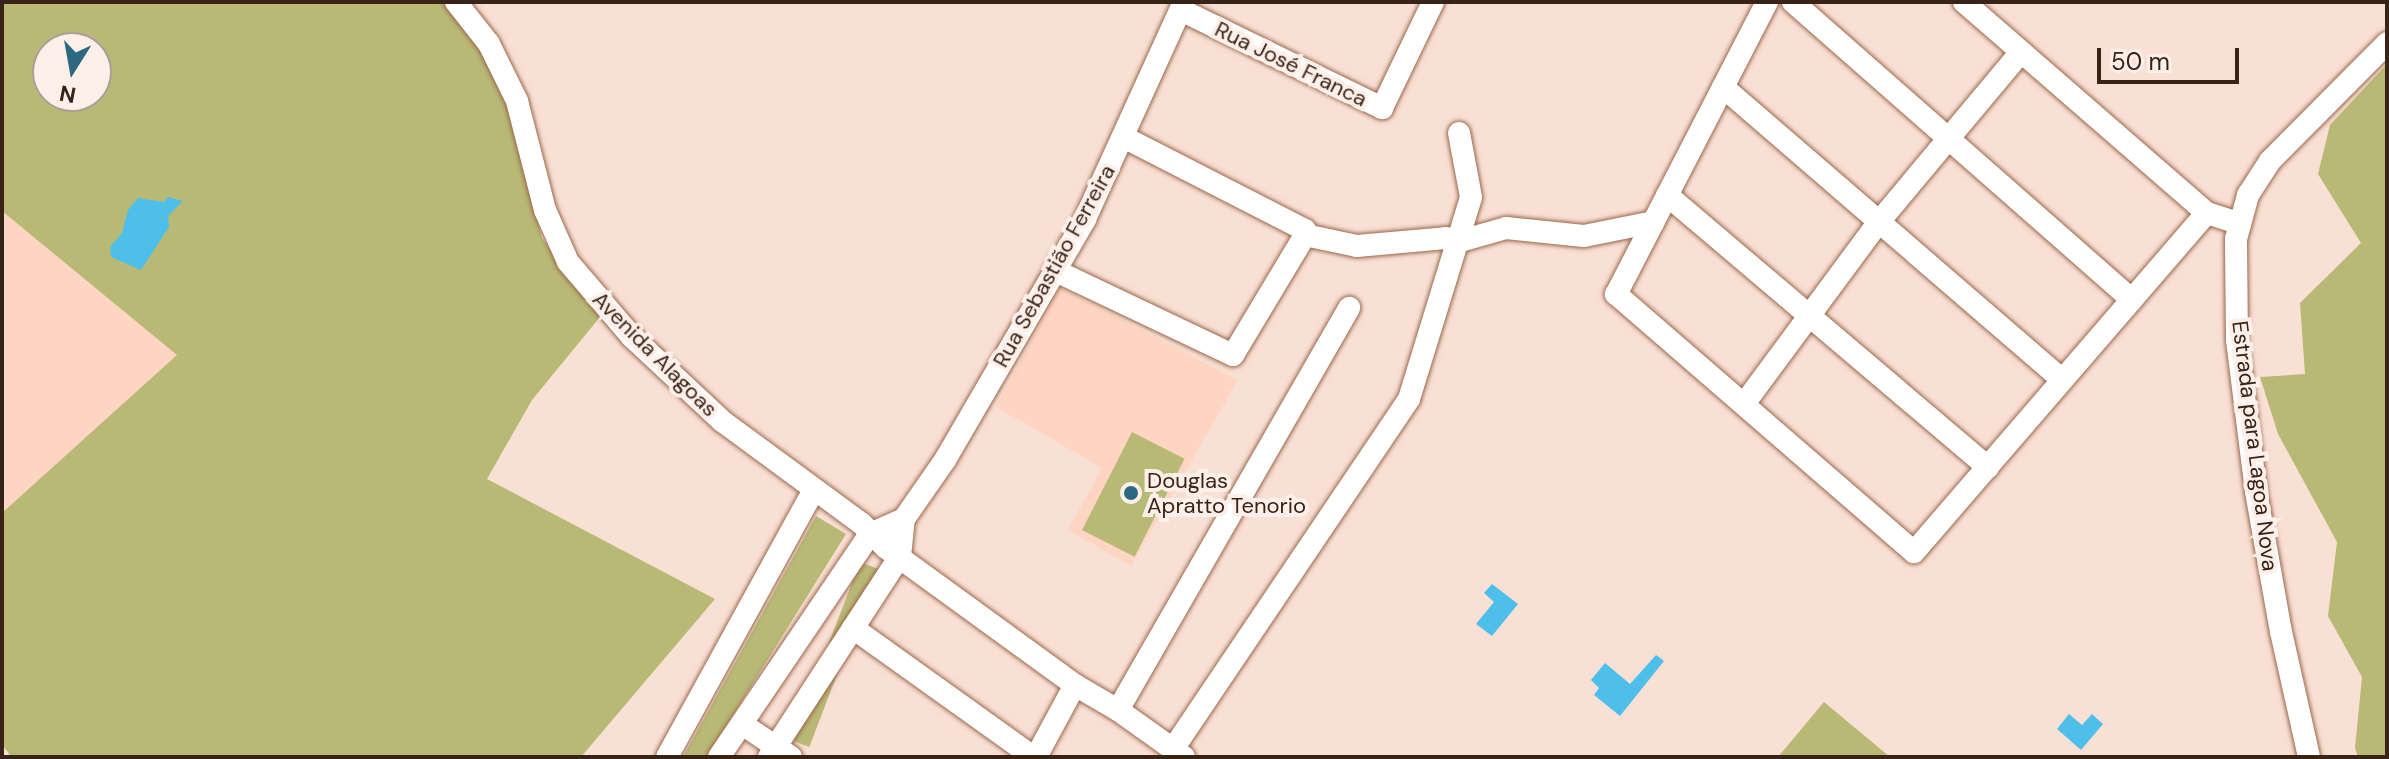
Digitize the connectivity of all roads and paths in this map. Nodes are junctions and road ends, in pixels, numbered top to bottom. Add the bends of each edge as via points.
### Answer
1 (456, 2) edge
2 (1433, 2) edge
3 (1767, 2) edge
4 (1793, 2) edge
5 (1964, 2) edge
6 (1182, 6) edge
7 (2387, 43) edge
8 (2021, 52) junction
9 (1723, 87) junction
10 (1459, 133) dead end
11 (1123, 137) junction
12 (1950, 139) junction
13 (1667, 195) junction
14 (2207, 213) junction
15 (1654, 222) junction
16 (1878, 223) junction
17 (2240, 224) junction
18 (1306, 233) junction
19 (1457, 242) junction
20 (1056, 271) junction
21 (2132, 300) junction
22 (1349, 308) dead end
23 (1807, 316) junction
24 (2062, 380) junction
25 (1744, 404) junction
26 (1988, 467) junction
27 (813, 491) junction
28 (904, 519) junction
29 (879, 540) junction
30 (853, 628) junction
31 (1075, 685) junction
32 (1118, 710) junction
33 (742, 724) junction
34 (779, 753) edge
35 (1179, 753) edge
36 (667, 757) edge
37 (719, 757) edge
38 (1034, 757) edge
39 (2309, 757) edge

1 - 27 street, Avenida Alagoas via 489,44 517,101 545,210 568,262 632,337 688,390
2 - 6 street, Rua José Franca via 1382,108
3 - 9 street
4 - 12 street
5 - 8 street
6 - 11 street, Rua Sebastião Ferreira
7 - 17 street, Estrada para Lagoa Nova via 2270,161 2248,195
8 - 12 street
8 - 14 street
9 - 13 street
9 - 16 street
10 - 19 street via 1471,197
11 - 18 street
11 - 20 street, Rua Sebastião Ferreira
12 - 16 street
12 - 21 street
13 - 15 street
13 - 23 street
14 - 17 street
14 - 21 street
15 - 19 street via 1584,236 1506,228
15 - 25 street via 1616,294
16 - 23 street
16 - 24 street
17 - 39 street, Estrada para Lagoa Nova via 2237,340 2254,476
18 - 19 street via 1357,246 1446,238
18 - 20 street via 1233,355
19 - 35 street via 1409,399
20 - 28 street, Rua Sebastião Ferreira via 945,460
21 - 24 street
22 - 32 street
23 - 25 street
23 - 26 street
24 - 26 street
25 - 26 street via 1914,552
27 - 29 street, Avenida Alagoas
27 - 36 street
28 - 29 street
28 - 29 street, Rua Sebastião Ferreira
29 - 30 street, Rua Sebastião Ferreira
29 - 31 street, Avenida Alagoas
29 - 33 street, Rua Sebastião Ferreira
30 - 34 street, Rua Sebastião Ferreira
30 - 38 street
31 - 32 street, Avenida Alagoas
31 - 38 street
32 - 35 street, Avenida Alagoas
33 - 34 street
33 - 37 street, Rua Sebastião Ferreira

